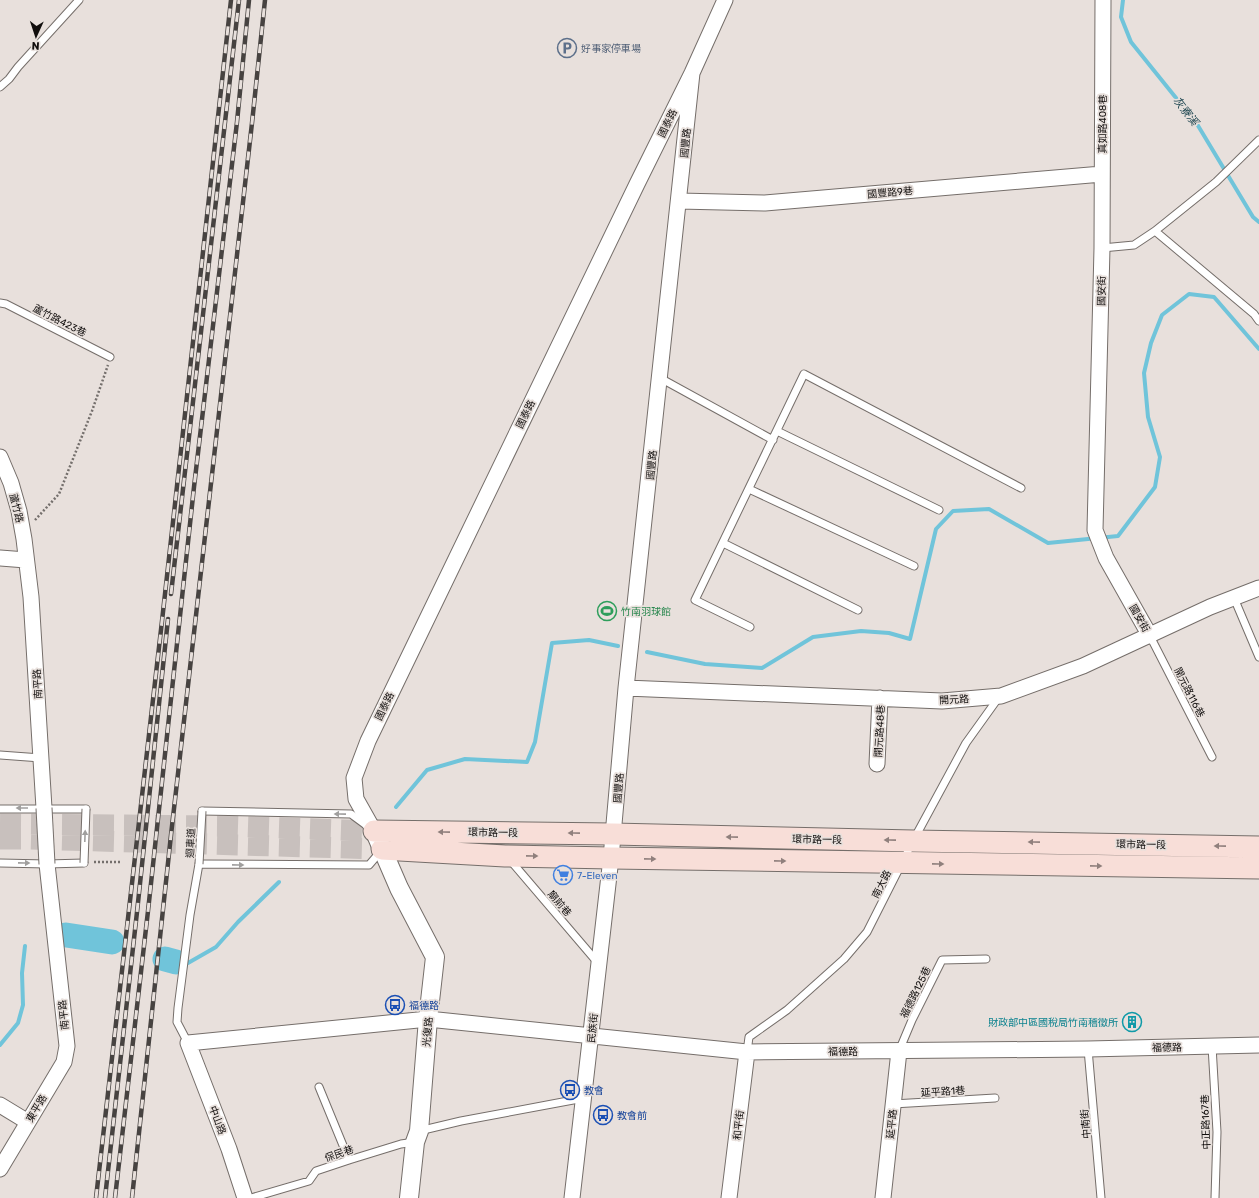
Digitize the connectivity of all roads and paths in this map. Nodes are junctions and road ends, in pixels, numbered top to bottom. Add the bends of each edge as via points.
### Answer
1 (79, 0) edge
2 (725, 0) edge
3 (1104, 0) edge
4 (692, 73) junction
5 (0, 87) edge
6 (1259, 140) edge
7 (1102, 174) junction
8 (679, 201) junction
9 (1155, 231) junction
10 (1102, 248) junction
11 (0, 303) edge
12 (1259, 321) edge
13 (110, 357) joint
14 (660, 378) junction
15 (777, 431) junction
16 (773, 440) junction
17 (0, 457) edge
18 (1021, 488) dead end
19 (749, 489) junction
20 (939, 510) dead end
21 (22, 528) junction
22 (723, 543) junction
23 (0, 558) edge
24 (26, 560) junction
25 (914, 566) dead end
26 (1259, 588) edge
27 (1234, 598) junction
28 (858, 610) dead end
29 (750, 627) dead end
30 (1150, 636) junction
31 (1259, 657) edge
32 (626, 688) junction
33 (1001, 696) junction
34 (880, 698) junction
35 (0, 755) edge
36 (1212, 757) dead end
37 (41, 758) junction
38 (877, 764) dead end
39 (44, 808) junction
40 (0, 809) edge
41 (613, 834) junction
42 (378, 840) junction
43 (913, 841) junction
44 (1063, 843) junction
45 (1259, 847) edge
46 (506, 856) junction
47 (611, 858) junction
48 (105, 862) dead end
49 (121, 862) dead end
50 (0, 863) edge
51 (903, 863) junction
52 (47, 864) junction
53 (199, 864) junction
54 (1064, 865) junction
55 (1259, 868) edge
56 (986, 959) dead end
57 (598, 963) junction
58 (428, 1019) junction
59 (592, 1036) junction
60 (188, 1043) junction
61 (1259, 1045) edge
62 (67, 1046) joint
63 (1212, 1046) junction
64 (1088, 1049) junction
65 (899, 1051) junction
66 (747, 1052) junction
67 (319, 1087) dead end
68 (584, 1098) junction
69 (995, 1098) dead end
70 (893, 1104) junction
71 (0, 1105) edge
72 (28, 1122) junction
73 (417, 1137) junction
74 (349, 1160) junction
75 (0, 1169) edge
76 (245, 1198) edge
77 (251, 1198) edge
78 (409, 1198) edge
79 (572, 1198) edge
80 (729, 1198) edge
81 (883, 1198) edge
82 (1101, 1198) edge
83 (1215, 1198) edge

1 - 5 lane
2 - 4 street, 國泰路
3 - 7 street, 真如路408巷
4 - 8 street, 國豐路
4 - 42 street, 國泰路 via 368,741 354,778 356,799
6 - 9 lane via 1216,182
7 - 8 street, 國豐路9巷 via 765,203
7 - 10 street, 真如路408巷
8 - 14 street, 國豐路
9 - 10 lane via 1134,245
9 - 12 lane via 1254,314
10 - 30 street, 國安街 via 1095,530 1106,558
11 - 13 lane, 蘆竹路423巷
13 - 21 path via 60,494 33,522
14 - 16 lane
14 - 32 street, 國豐路
15 - 16 lane
15 - 18 lane via 804,374
15 - 20 lane
16 - 19 lane
17 - 21 street, 蘆竹路 via 11,483
19 - 22 lane
19 - 25 lane
21 - 24 street, 蘆竹路
22 - 28 lane
22 - 29 lane via 695,600
23 - 24 street
24 - 37 street, 南平路 via 31,597
26 - 27 street, 開元路
27 - 30 street, 開元路
27 - 31 lane
30 - 33 street, 開元路 via 1083,666
30 - 36 lane, 開元路116巷
32 - 34 street, 開元路
32 - 41 street, 國豐路
33 - 34 street, 開元路 via 942,701
33 - 43 lane, 南大路 via 966,743
34 - 38 street, 開元路48巷
35 - 37 lane
37 - 39 street, 南平路
39 -> 40 lane
39 - 52 street, 南平路, bridge
52 -> 39 lane, bridge via 84,863 86,809
41 -> 42 main road, 環市路一段
43 -> 41 main road, 環市路一段
41 - 47 street, 國豐路
42 - 46 main road
53 -> 42 lane, 迴車道 via 369,865
42 -> 53 lane, 迴車道, bridge via 350,814 202,811
42 - 58 street, 光復路 via 399,888 435,957
44 -> 43 main road, 環市路一段
43 - 51 lane, 南大路
45 -> 44 main road, 環市路一段
44 - 54 main road
46 -> 47 main road
46 - 57 lane, 廟前巷
47 -> 51 main road
47 - 57 street, 民族街
48 - 49 path
50 -> 52 lane
51 -> 54 main road
51 - 66 lane, 南大路 via 867,932 844,959 793,1004 748,1037
52 - 62 street, 南平路
53 - 60 lane via 177,1022
54 -> 55 main road
56 - 65 lane, 福德路125巷 via 942,960
57 - 59 street, 民族街
58 - 59 street, 福德路
58 - 60 street, 福德路
58 - 73 street, 光復路
59 - 66 street, 福德路
59 - 68 street, 民族街
60 - 76 street, 中山路
61 - 63 street, 福德路
62 - 72 street, 東平路 via 64,1062
63 - 64 street, 福德路
63 - 83 lane, 中正路167巷 via 1217,1132
64 - 65 street, 福德路
64 - 82 lane, 中南街
65 - 66 street, 福德路
65 - 70 street, 延平路
66 - 80 street, 和平街
67 - 74 lane
68 - 73 lane, 保民巷 via 461,1120
68 - 79 street, 民族街
69 - 70 lane, 延平路1巷
70 - 81 street, 延平路
71 - 72 street
72 - 75 street, 東平路
73 - 74 lane, 保民巷
73 - 78 street, 光復路
74 - 77 lane, 保民巷 via 316,1171 309,1181

